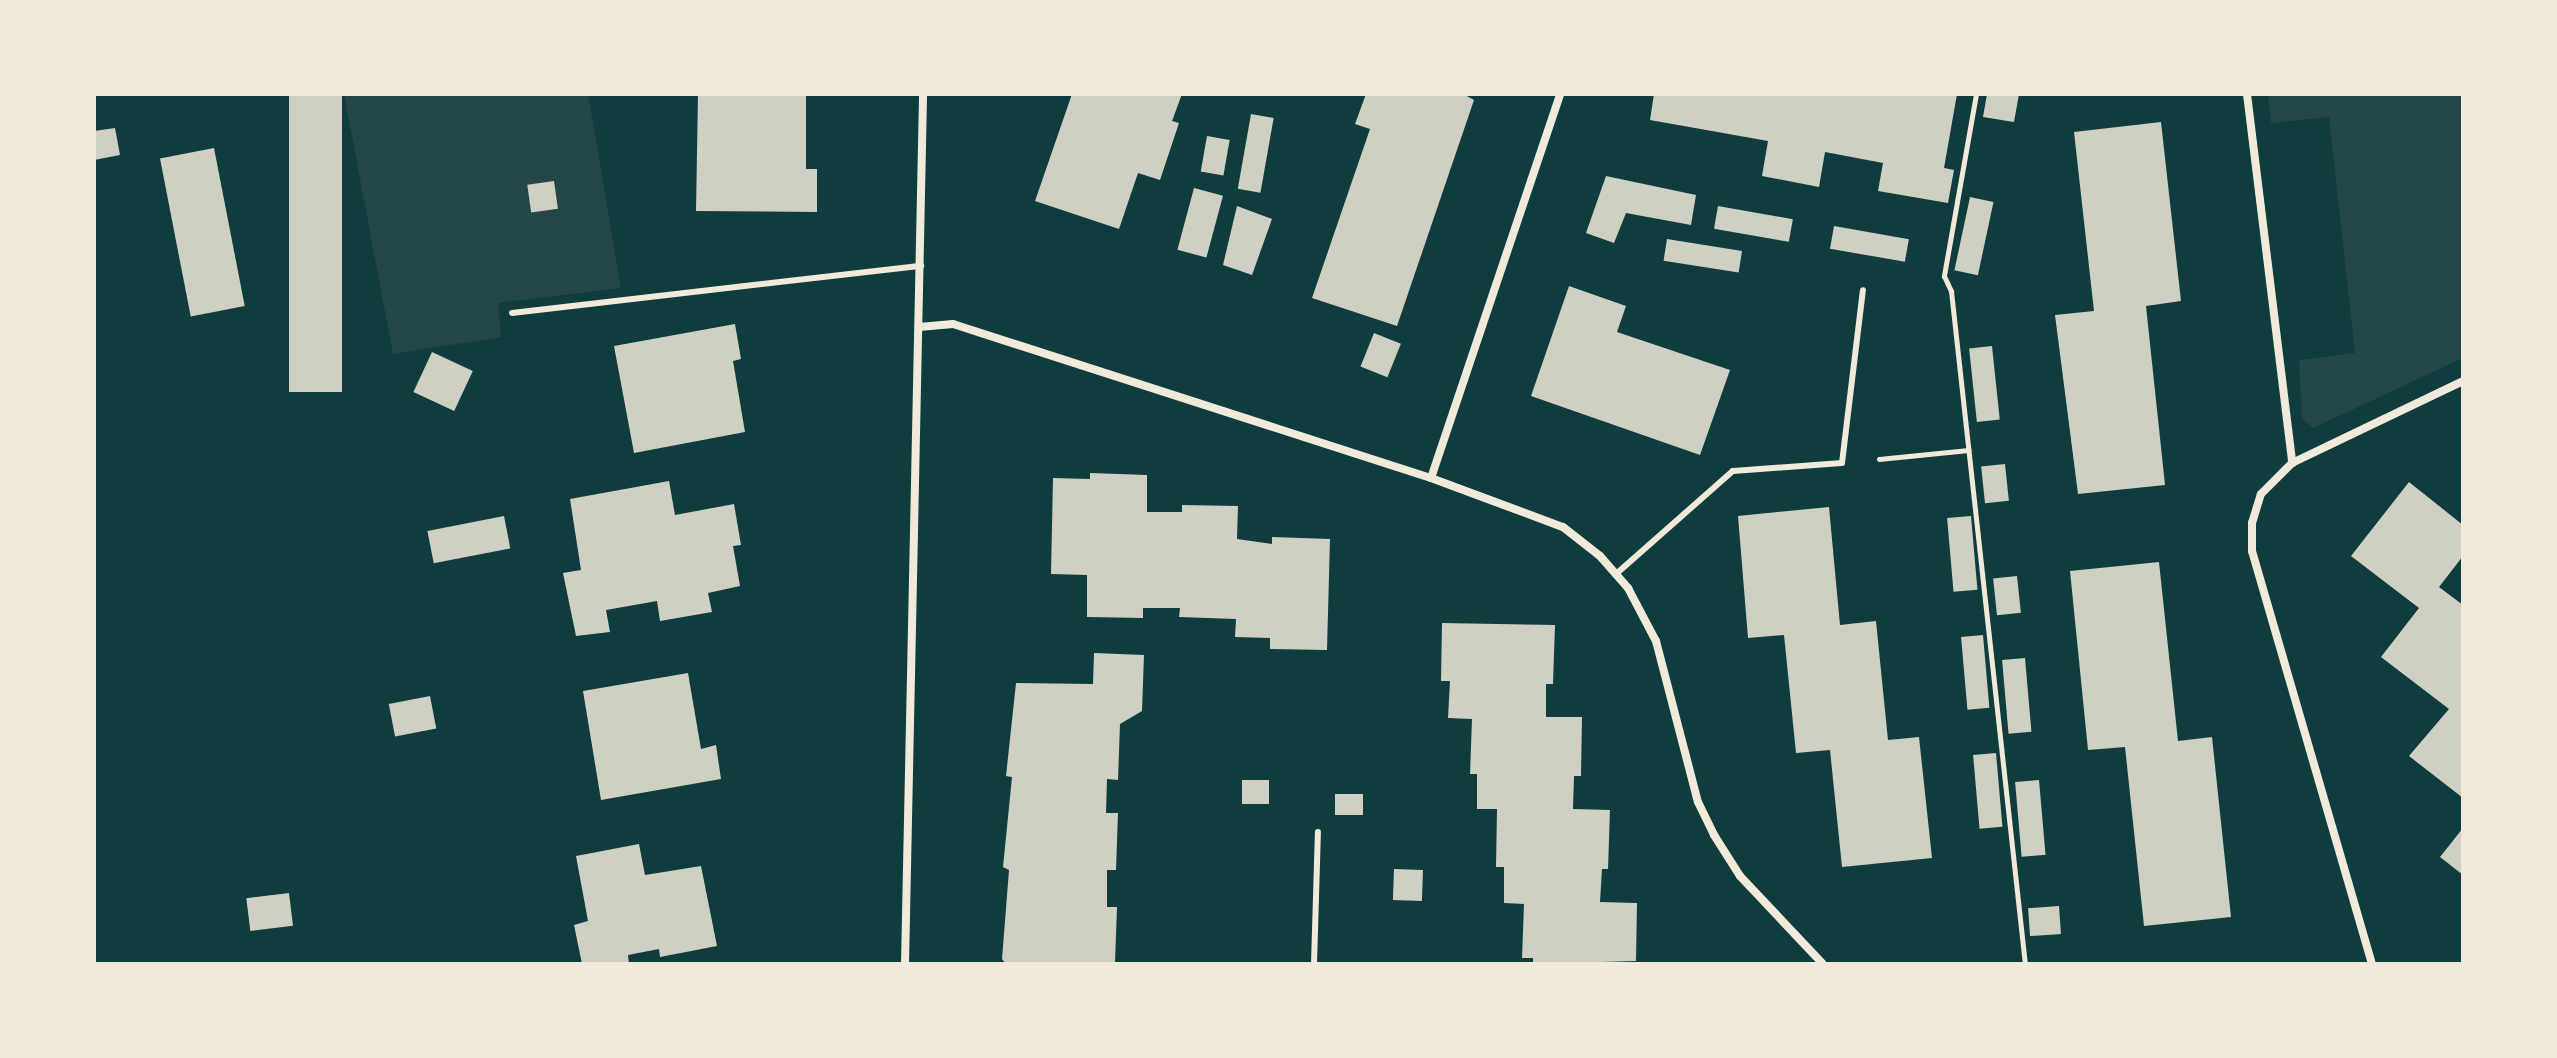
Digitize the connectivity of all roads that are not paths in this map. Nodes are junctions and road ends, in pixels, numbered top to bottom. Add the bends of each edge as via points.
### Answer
1 (923, 94) edge
2 (1560, 94) edge
3 (2247, 94) edge
4 (921, 266) junction
5 (1863, 290) dead end
6 (512, 313) dead end
7 (919, 327) junction
8 (2463, 381) edge
9 (2292, 463) junction
10 (1431, 478) junction
11 (1616, 574) junction
12 (1318, 832) dead end
13 (905, 964) edge
14 (1314, 964) edge
15 (1823, 964) edge
16 (2372, 964) edge

1 - 4 street
2 - 10 street
3 - 9 street
4 - 6 lane
4 - 7 street
5 - 11 lane via 1842,463 1733,471
7 - 10 street via 953,324
7 - 13 street
8 - 9 street
9 - 16 street via 2261,494 2252,523 2252,551
10 - 11 street via 1563,527
11 - 15 street via 1656,641 1698,802 1714,835 1740,876
12 - 14 lane

